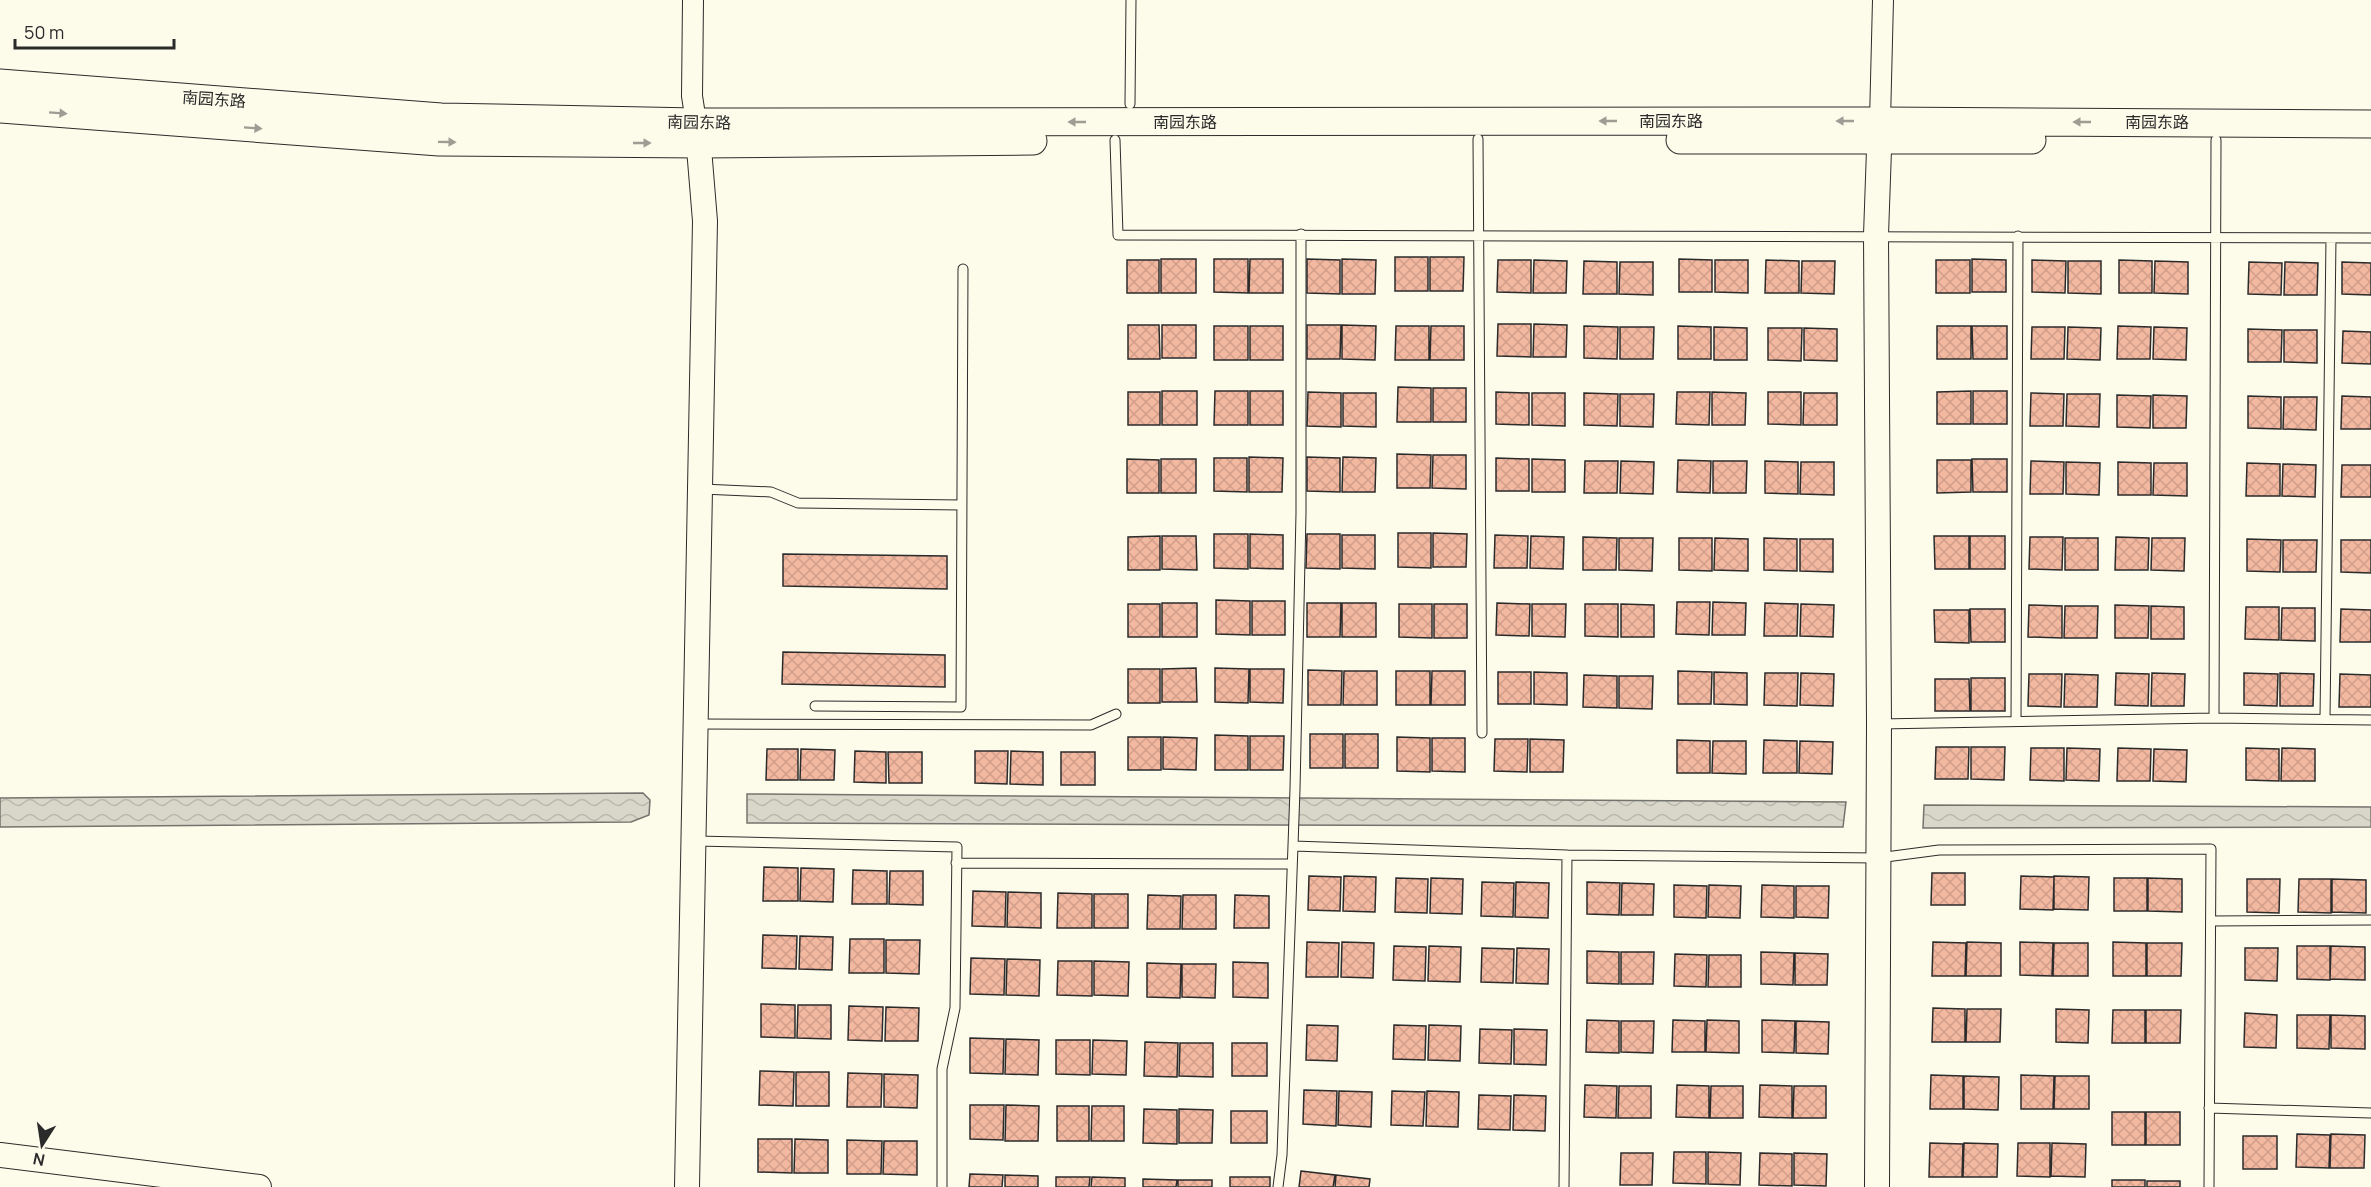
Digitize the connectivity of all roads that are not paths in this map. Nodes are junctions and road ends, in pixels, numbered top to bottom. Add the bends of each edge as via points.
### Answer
1 (693, 0) edge
2 (1131, 0) edge
3 (1883, 0) edge
4 (0, 83) edge
5 (1130, 104) dead end
6 (0, 109) edge
7 (2371, 124) edge
8 (1879, 131) junction
9 (698, 133) junction
10 (1478, 139) junction
11 (1115, 140) junction
12 (2216, 140) junction
13 (2371, 141) edge
14 (1301, 234) junction
15 (1876, 235) junction
16 (1479, 236) junction
17 (2018, 236) junction
18 (2217, 237) junction
19 (2331, 238) junction
20 (2371, 238) edge
21 (963, 269) dead end
22 (700, 489) junction
23 (962, 505) junction
24 (815, 706) dead end
25 (1116, 714) dead end
26 (2214, 718) junction
27 (2325, 719) junction
28 (2371, 720) edge
29 (2016, 721) junction
30 (696, 724) junction
31 (1879, 724) junction
32 (1482, 733) dead end
33 (693, 841) junction
34 (1293, 846) junction
35 (1567, 855) junction
36 (1878, 858) junction
37 (956, 862) junction
38 (1291, 864) junction
39 (2371, 920) edge
40 (2211, 921) junction
41 (2210, 1108) junction
42 (2371, 1113) edge
43 (0, 1155) edge
44 (259, 1187) edge
45 (687, 1187) edge
46 (942, 1187) edge
47 (1278, 1187) edge
48 (1564, 1187) edge
49 (1877, 1187) edge
50 (2209, 1187) edge

1 - 9 street via 692,96
2 - 5 lane
3 - 8 street
4 - 9 main road, 南园东路
6 -> 9 main road, 南园东路 via 439,142
7 -> 8 main road, 南园东路
8 -> 9 main road, 南园东路
8 - 10 main road, 南园东路
8 - 12 main road, 南园东路
8 - 15 street
9 - 11 main road, 南园东路
9 - 22 street via 705,220
10 - 11 main road, 南园东路
10 - 16 lane
11 - 14 lane via 1118,235
12 - 13 main road, 南园东路
12 - 18 lane
14 - 16 lane
14 - 34 lane via 1301,513
15 - 16 lane
15 - 17 lane
15 - 31 street
16 - 32 lane
17 - 18 lane
17 - 29 lane
18 - 19 lane
18 - 26 lane
19 - 20 lane
19 - 27 lane
21 - 23 lane
22 - 23 lane via 771,492 798,503
22 - 30 street
23 - 24 lane via 961,707
25 - 30 lane via 1091,725
26 - 27 lane
26 - 29 lane
27 - 28 lane
29 - 31 lane
30 - 33 street
31 - 36 street
33 - 37 lane via 957,847
33 - 45 street
34 - 35 lane
34 - 38 lane
35 - 36 lane
35 - 48 lane
36 - 40 lane via 1939,850 2211,849
36 - 49 street
37 - 38 lane
37 - 46 lane via 955,1008 942,1069
38 - 47 lane
39 - 40 lane
40 - 41 lane
41 - 42 lane
41 - 50 lane
43 - 44 street

